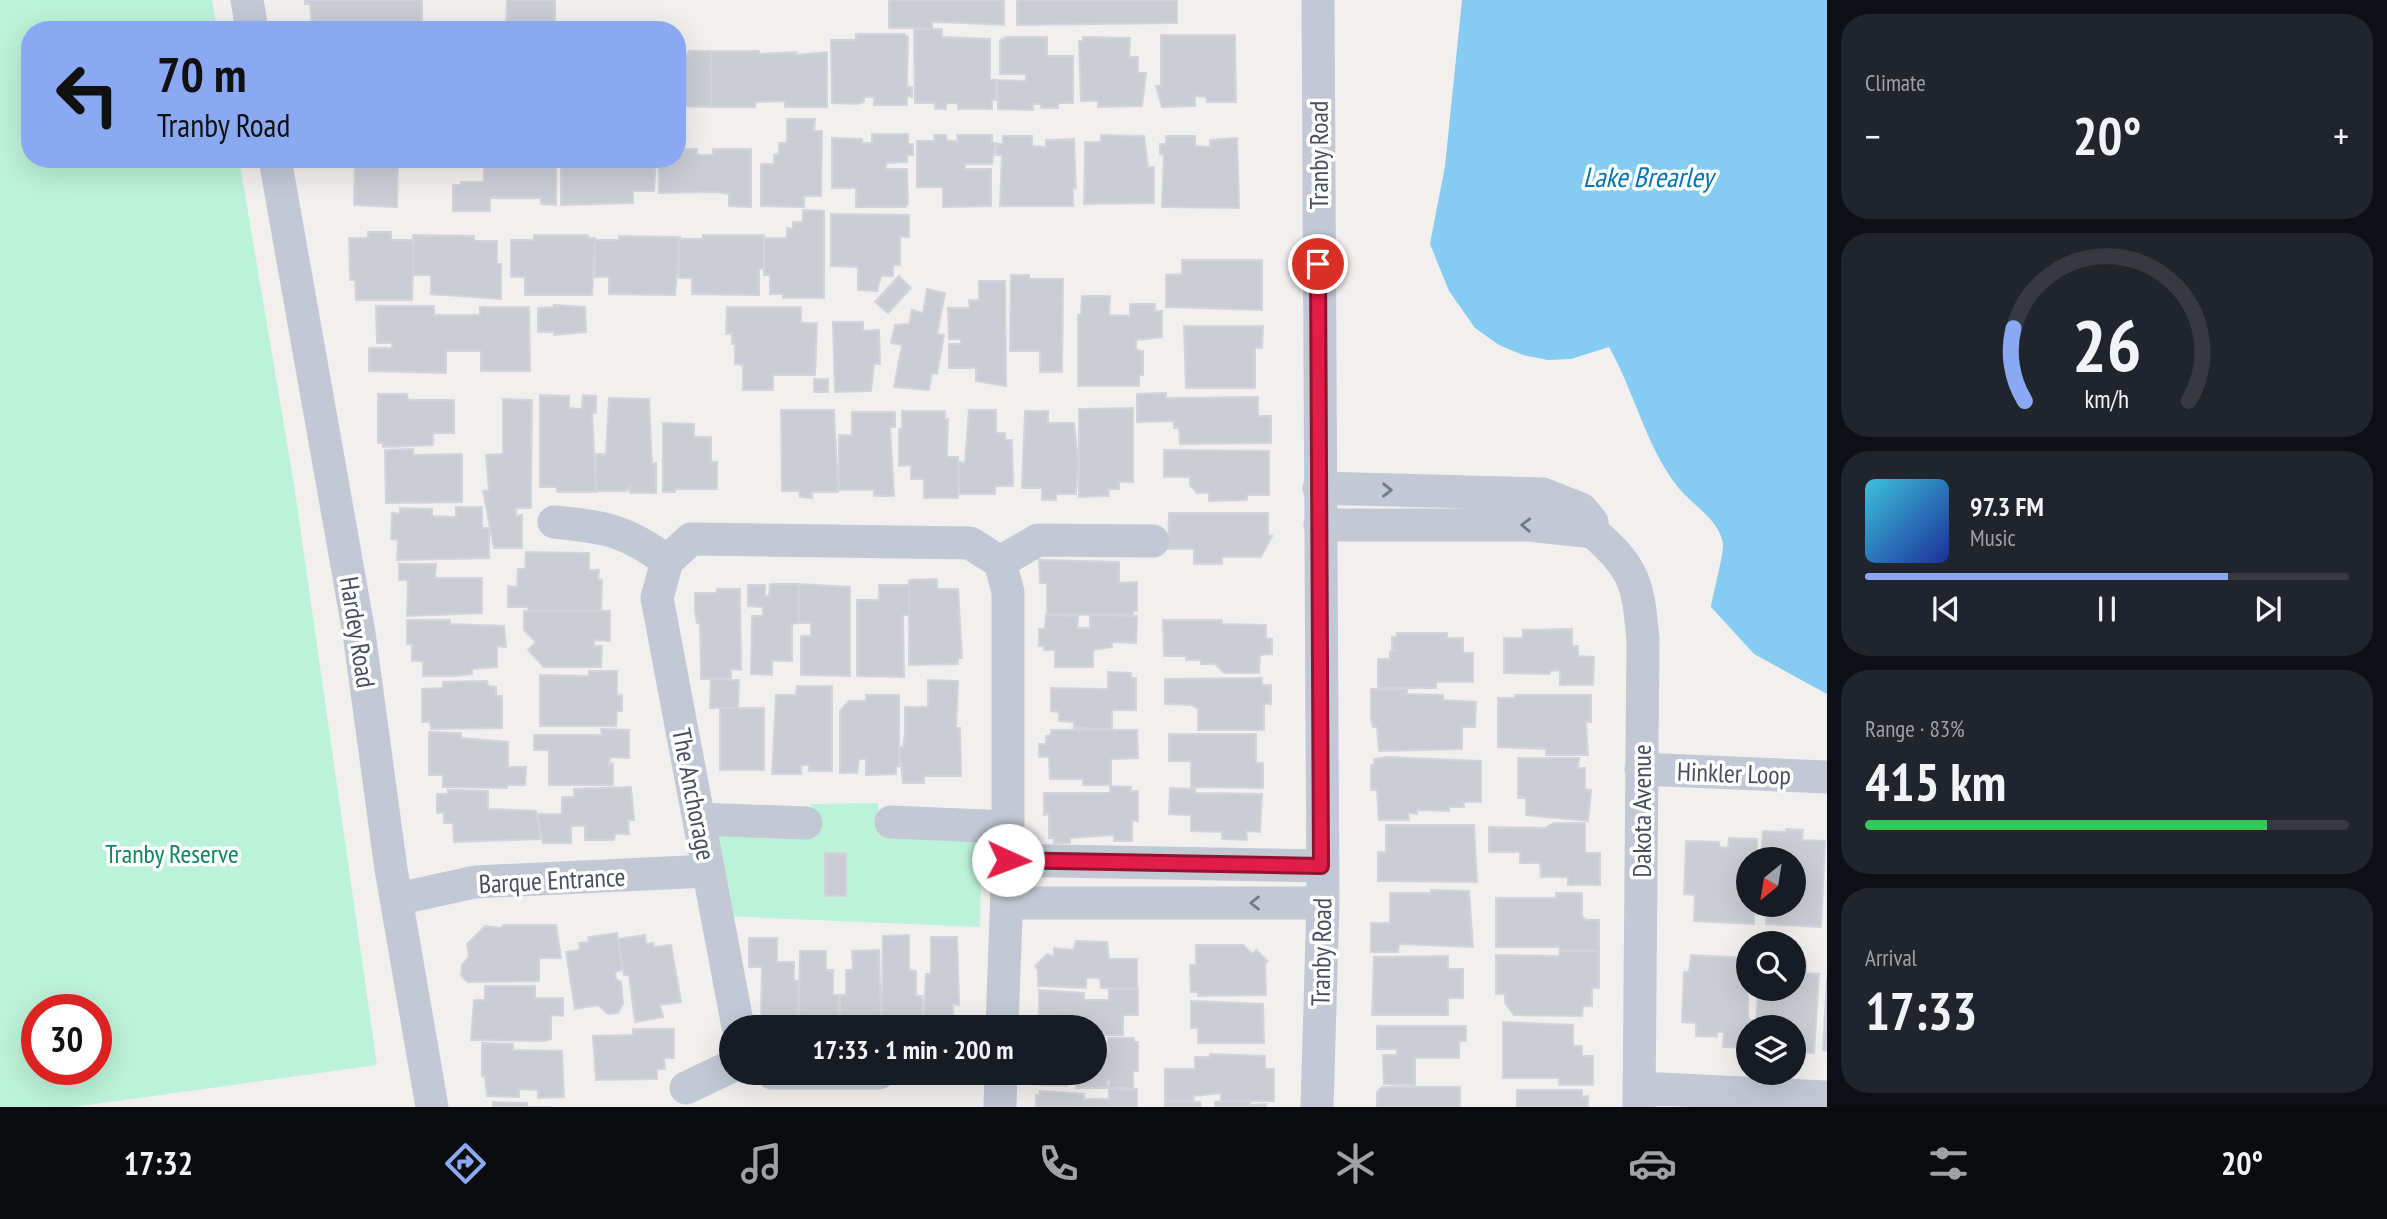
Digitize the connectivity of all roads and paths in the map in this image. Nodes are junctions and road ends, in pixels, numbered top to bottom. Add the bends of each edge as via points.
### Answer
1 (247, 0) edge
2 (1318, 0) edge
3 (251, 21) edge
4 (277, 168) edge
5 (1319, 488) junction
6 (554, 522) dead end
7 (1320, 525) junction
8 (1593, 532) junction
9 (1153, 541) dead end
10 (667, 562) junction
11 (1000, 562) junction
12 (1641, 769) junction
13 (1827, 776) edge
14 (699, 819) junction
15 (891, 821) dead end
16 (806, 822) dead end
17 (1007, 827) junction
18 (1008, 860) junction
19 (1321, 866) junction
20 (708, 871) junction
21 (397, 899) junction
22 (1007, 903) junction
23 (1323, 903) junction
24 (736, 1015) edge
25 (1002, 1015) edge
26 (719, 1072) edge
27 (1001, 1085) edge
28 (686, 1088) dead end
29 (1827, 1097) edge
30 (1639, 1098) edge
31 (432, 1107) edge
32 (1000, 1107) edge
33 (1317, 1107) edge

1 - 3 street
2 - 5 street, Tranby Road
4 - 21 street, Hardey Road via 359,633
5 - 7 street, Tranby Road
5 -> 8 street, Dakota Avenue via 1543,494 1581,509
6 - 10 street via 600,527 637,539
8 -> 7 street via 1530,525
7 - 19 street, Tranby Road
8 - 12 street, Dakota Avenue via 1632,573 1639,599 1643,640
9 - 11 street via 1038,540
10 - 11 street via 691,539 970,543
10 - 14 street, The Anchorage via 657,598
11 - 17 street via 1008,592
12 - 13 street, Hinkler Loop
12 - 30 street, Dakota Avenue
14 - 16 street
14 - 20 street, The Anchorage
15 - 17 street
17 - 18 street
18 - 19 street
18 - 22 street
19 - 23 street, Tranby Road
20 - 21 street, Barque Entrance via 475,883
20 - 24 street, The Anchorage
21 - 31 street, Hardey Road
23 -> 22 street
22 - 25 street
23 - 33 street, Tranby Road
26 - 28 street
27 - 32 street
29 - 30 street

